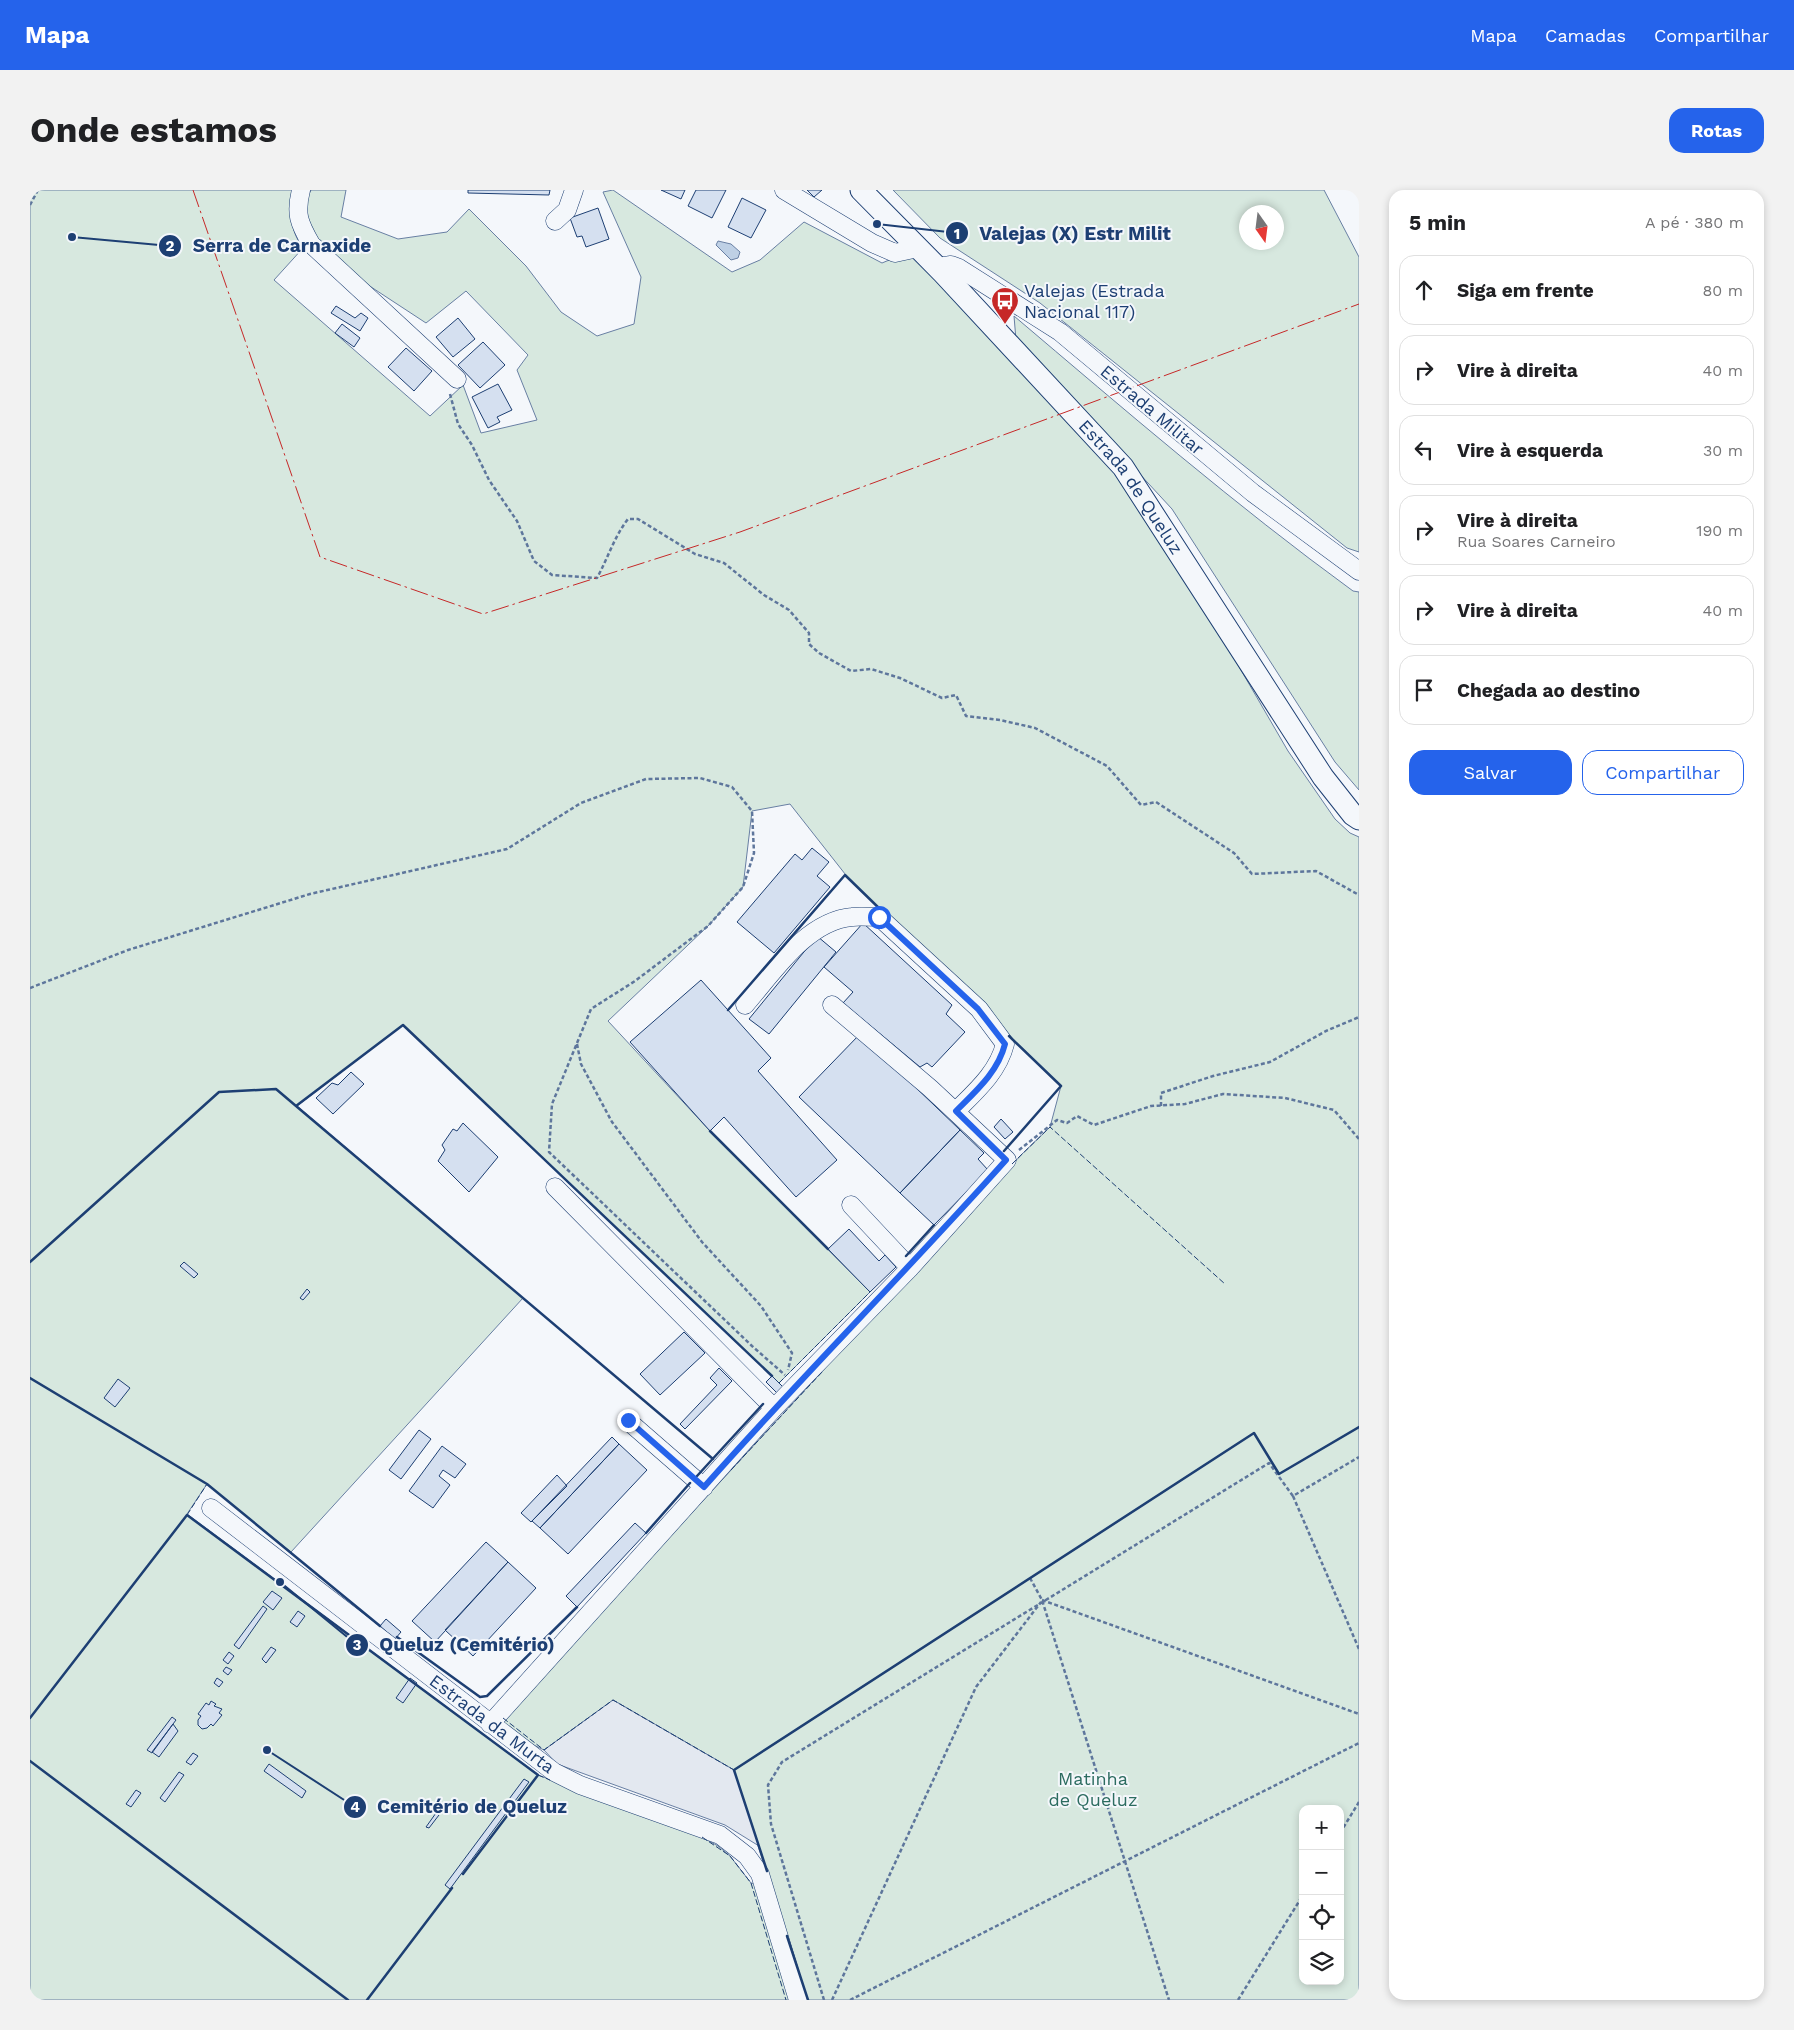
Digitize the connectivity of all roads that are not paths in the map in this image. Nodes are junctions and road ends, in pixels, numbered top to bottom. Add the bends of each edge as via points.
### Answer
1 (301, 190) edge
2 (574, 190) edge
3 (784, 190) edge
4 (861, 190) edge
5 (555, 221) dead end
6 (918, 248) junction
7 (938, 267) junction
8 (452, 374) road end
9 (1359, 571) edge
10 (1359, 819) edge
11 (745, 1005) dead end
12 (832, 1005) dead end
13 (956, 1111) junction
14 (555, 1187) dead end
15 (851, 1205) dead end
16 (910, 1268) junction
17 (774, 1408) junction
18 (628, 1420) dead end
19 (704, 1487) junction
20 (211, 1508) dead end
21 (490, 1724) junction
22 (798, 2000) edge

1 - 8 street via 297,206 299,220 312,244
2 - 5 street via 567,210
3 - 6 street via 895,253
4 - 6 main road, Estrada de Queluz
6 - 7 main road, Estrada de Queluz
7 - 9 street, Estrada Militar via 951,265 965,271 1060,332 1253,493
7 - 10 main road, Estrada de Queluz via 1123,467 1324,777 1352,815
11 - 13 street via 805,937 824,924 851,917 879,917 978,1009 1005,1044 1001,1059 983,1084
12 - 13 street
13 - 16 street via 1006,1160
14 - 17 street
15 - 16 street
16 - 17 street
17 - 19 street
18 - 19 street
19 - 21 street
20 - 21 street, Estrada da Murta
21 - 22 street, Estrada da Murta via 554,1772 580,1785 720,1835 748,1856 760,1874

